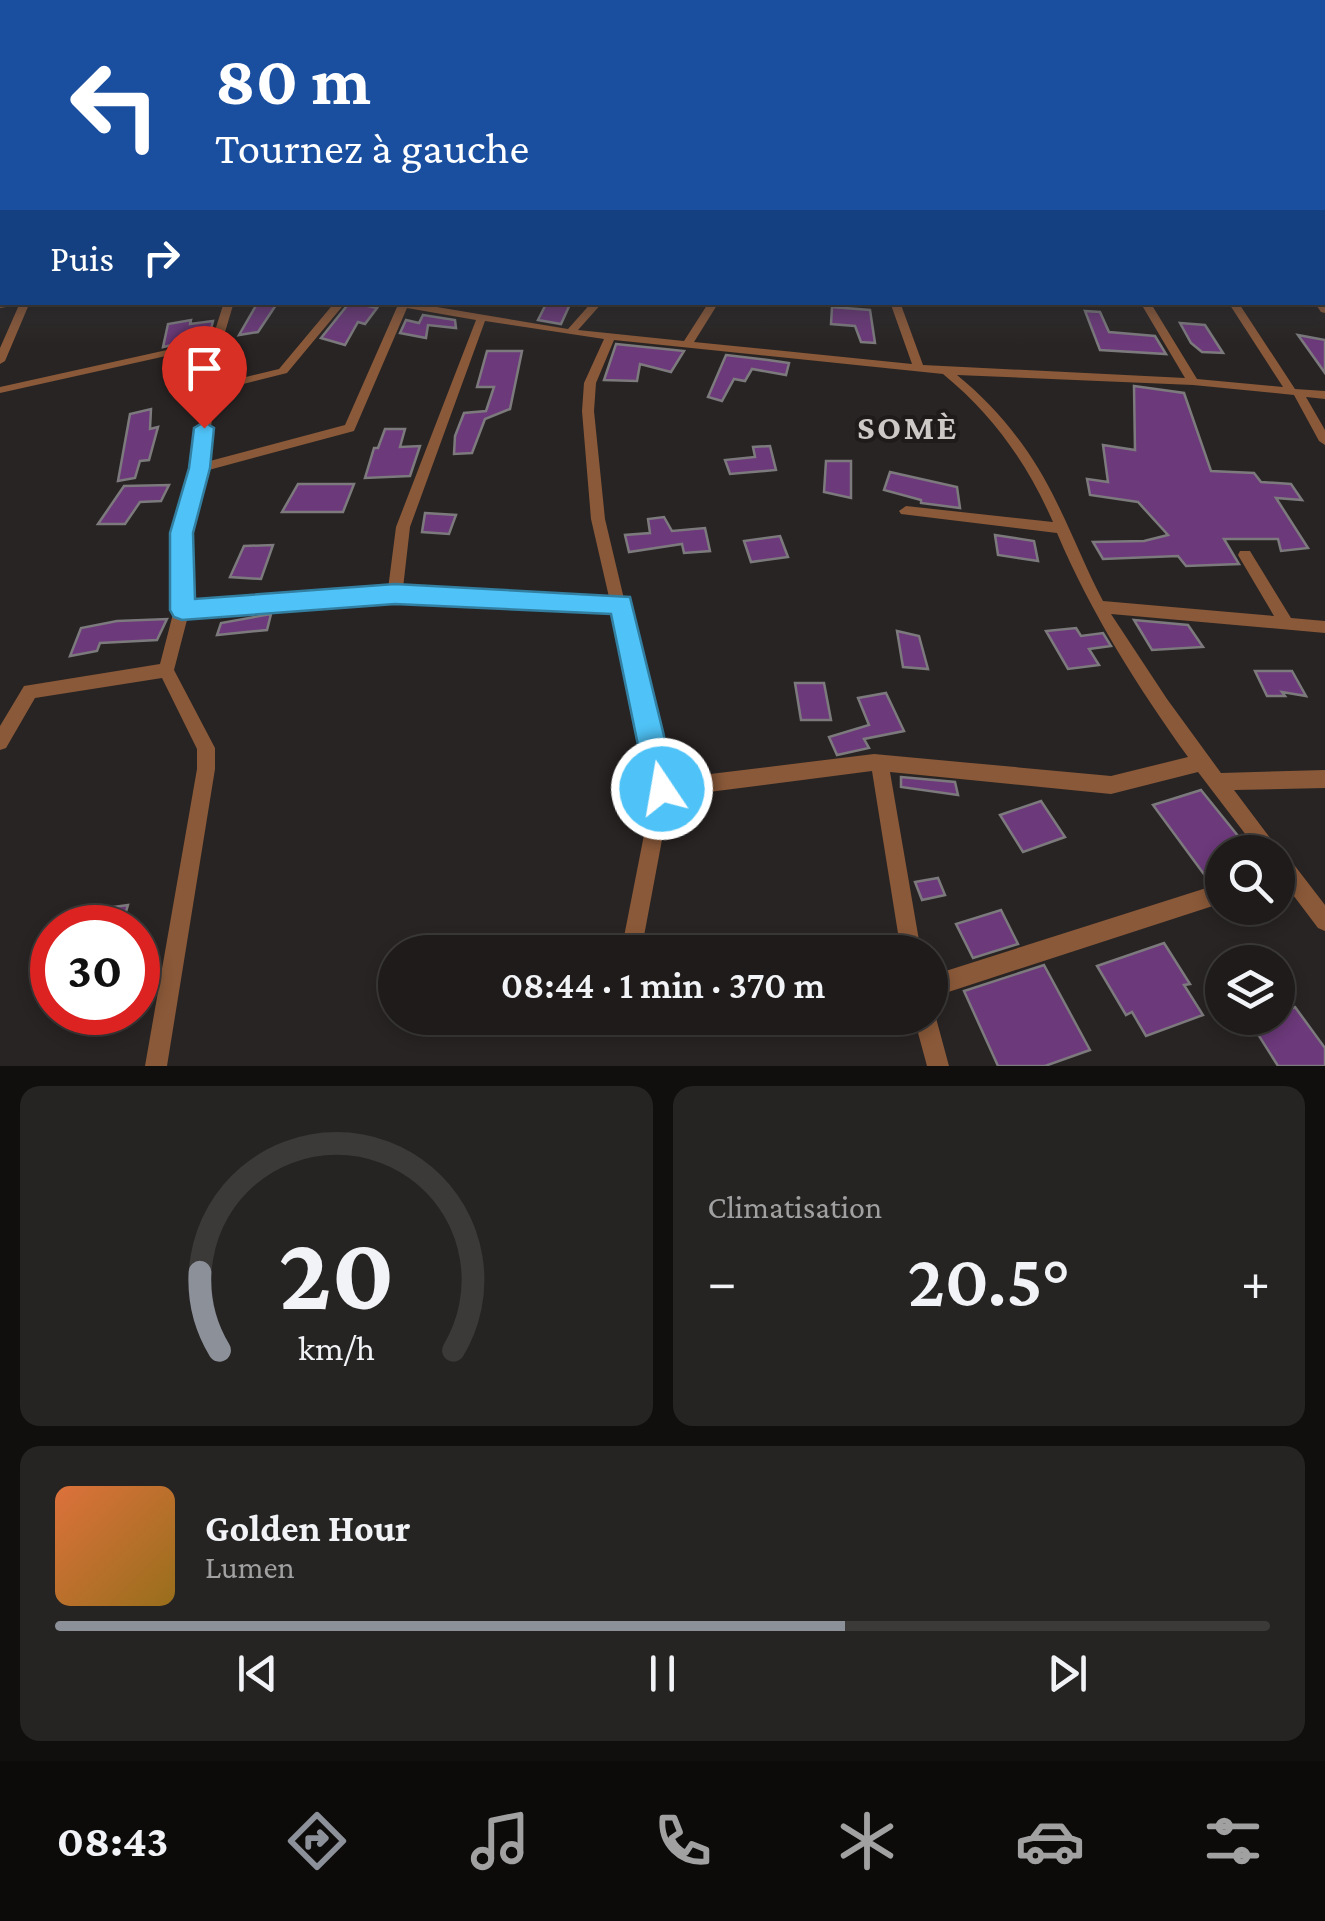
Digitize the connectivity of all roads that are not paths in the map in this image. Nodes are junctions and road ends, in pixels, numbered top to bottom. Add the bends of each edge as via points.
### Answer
1 (23, 305) edge
2 (228, 305) edge
3 (339, 305) edge
4 (402, 305) joint
5 (595, 305) edge
6 (712, 305) edge
7 (896, 305) edge
8 (1147, 305) edge
9 (1235, 305) edge
10 (482, 319) junction
11 (570, 332) junction
12 (610, 336) junction
13 (217, 342) junction
14 (687, 344) junction
15 (0, 362) edge
16 (919, 368) junction
17 (946, 371) junction
18 (1194, 382) junction
19 (209, 389) junction
20 (0, 390) edge
21 (1294, 391) junction
22 (1325, 395) edge
23 (1325, 441) edge
24 (199, 468) junction
25 (906, 511) dead end
26 (1061, 528) junction
27 (1246, 555) dead end
28 (395, 594) junction
29 (621, 604) junction
30 (1098, 607) junction
31 (182, 610) junction
32 (1286, 622) junction
33 (1325, 627) edge
34 (166, 670) junction
35 (5, 722) edge
36 (0, 742) edge
37 (1200, 762) junction
38 (880, 764) junction
39 (1325, 778) edge
40 (1216, 782) junction
41 (662, 789) junction
42 (1258, 835) edge
43 (1295, 885) edge
44 (1205, 898) edge
45 (1325, 920) edge
46 (634, 935) edge
47 (908, 935) edge
48 (948, 981) edge
49 (929, 1035) edge
50 (156, 1066) edge
51 (938, 1066) edge

1 - 15 street
2 - 13 street
3 - 19 street via 285,370
4 - 10 street
4 - 24 street via 350,428
5 - 11 street
6 - 14 street
7 - 16 street
8 - 18 street
9 - 21 street
10 - 11 street
10 - 28 street via 403,528
11 - 12 street
12 - 14 street
12 - 29 street via 590,383 588,411 598,519
13 - 19 street
13 - 20 street
14 - 16 street
16 - 17 street
17 - 18 street
17 - 26 street via 979,400 1031,466
18 - 21 street
19 - 24 street
21 - 22 street
21 - 23 street
24 - 31 street via 182,533
25 - 26 street
26 - 30 street
27 - 32 street
28 - 29 street
28 - 31 street
29 - 41 street
30 - 32 street
30 - 37 street
31 - 34 street
32 - 33 street
34 - 35 street via 36,689
34 - 50 street via 206,748 206,768
35 - 36 street
37 - 38 street via 1111,785
37 - 40 street
38 - 41 street
38 - 47 street
39 - 40 street
40 - 42 street
41 - 46 street
43 - 45 street
44 - 48 street
49 - 51 street

